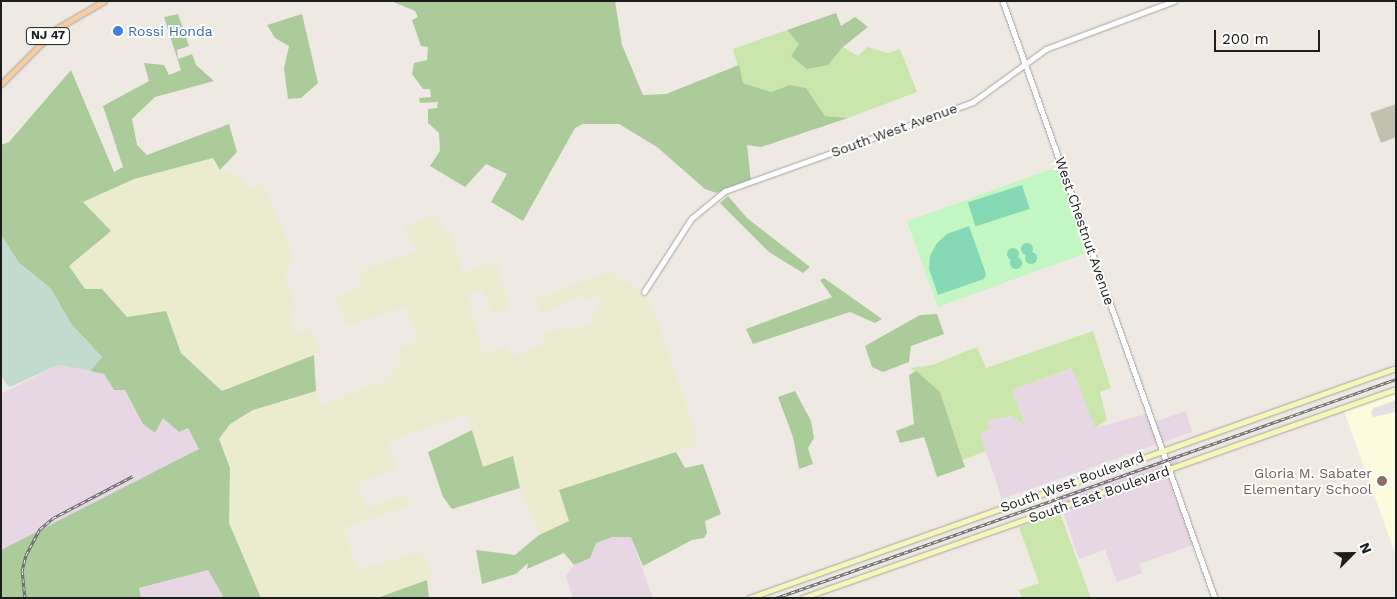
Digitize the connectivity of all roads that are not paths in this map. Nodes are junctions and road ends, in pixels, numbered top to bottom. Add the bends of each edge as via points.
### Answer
1 (104, 1) edge
2 (1004, 1) edge
3 (1174, 1) edge
4 (1025, 62) junction
5 (1, 84) edge
6 (644, 292) dead end
7 (1396, 368) edge
8 (1396, 389) edge
9 (1163, 450) junction
10 (1169, 469) junction
11 (749, 598) edge
12 (802, 598) edge
13 (1215, 598) edge

1 - 5 main road, NJ 47 via 56,28
2 - 4 street, West Chestnut Avenue
3 - 4 street, South West Avenue via 1060,42
4 - 6 street, South West Avenue via 973,102 725,191 691,219
4 - 9 street, West Chestnut Avenue
7 - 9 main road, South West Boulevard
8 - 10 main road, South East Boulevard
9 - 10 street, West Chestnut Avenue
9 - 11 main road, South West Boulevard
10 - 12 main road, South East Boulevard
10 - 13 street, West Chestnut Avenue

